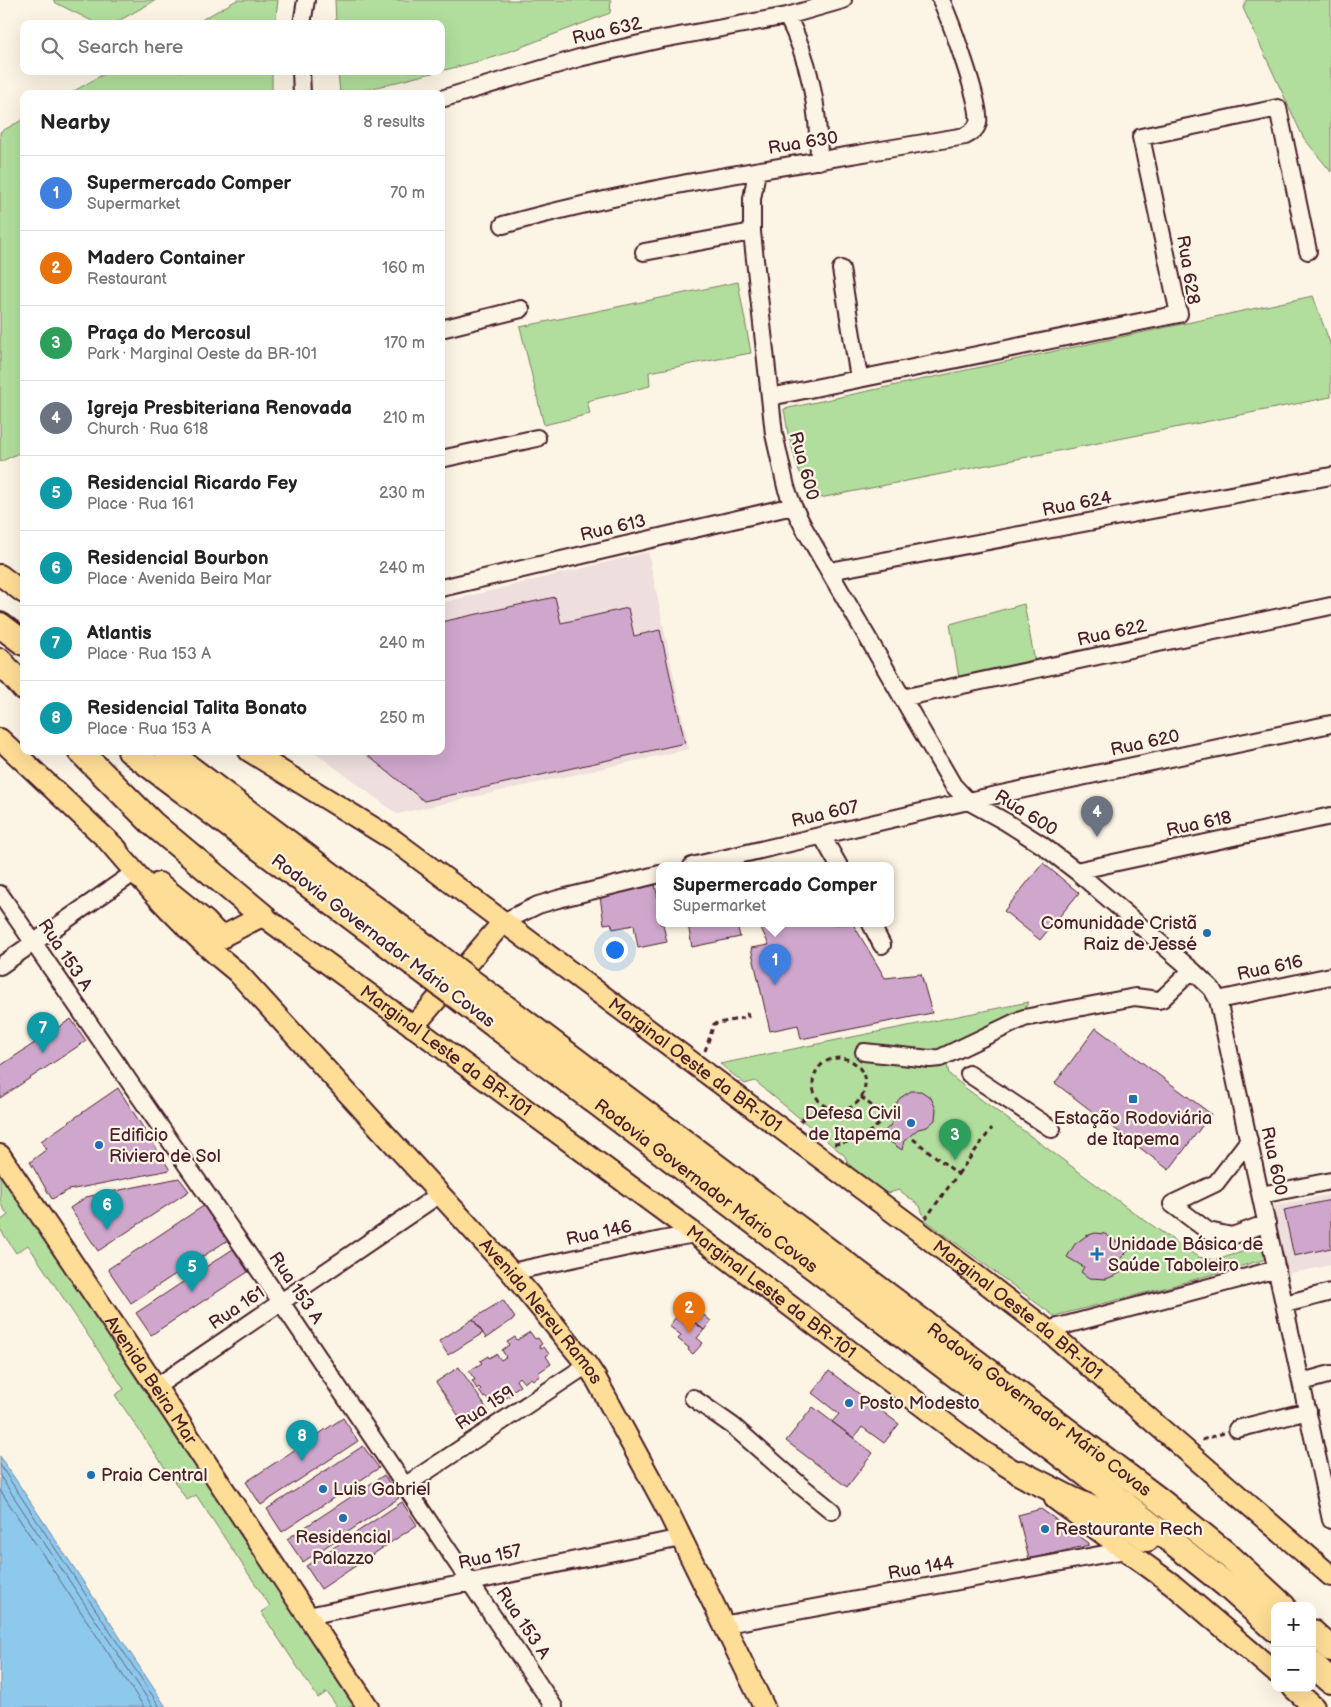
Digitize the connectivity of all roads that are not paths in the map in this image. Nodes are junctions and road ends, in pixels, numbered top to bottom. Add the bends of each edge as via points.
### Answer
1 (306, 0) edge
2 (843, 0) edge
3 (941, 0) edge
4 (787, 16) junction
5 (303, 20) edge
6 (301, 75) edge
7 (302, 90) edge
8 (445, 98) edge
9 (819, 161) junction
10 (757, 171) junction
11 (503, 225) dead end
12 (752, 232) junction
13 (1308, 251) dead end
14 (644, 252) dead end
15 (840, 269) dead end
16 (521, 309) dead end
17 (445, 328) edge
18 (859, 378) junction
19 (770, 396) junction
20 (537, 438) dead end
21 (445, 458) edge
22 (1331, 476) edge
23 (793, 506) junction
24 (830, 571) junction
25 (0, 575) edge
26 (445, 587) edge
27 (20, 590) edge
28 (1331, 606) edge
29 (0, 624) edge
30 (20, 632) edge
31 (20, 640) edge
32 (0, 654) edge
33 (0, 661) edge
34 (20, 669) edge
35 (20, 684) edge
36 (902, 698) junction
37 (1331, 724) edge
38 (0, 739) edge
39 (84, 755) edge
40 (136, 755) edge
41 (172, 755) edge
42 (255, 755) edge
43 (968, 801) junction
44 (1331, 816) edge
45 (822, 836) junction
46 (108, 841) junction
47 (709, 862) edge
48 (837, 862) edge
49 (1076, 871) junction
50 (135, 872) junction
51 (656, 875) edge
52 (0, 894) edge
53 (263, 916) junction
54 (503, 922) junction
55 (872, 927) edge
56 (187, 928) junction
57 (222, 938) junction
58 (33, 943) junction
59 (882, 945) dead end
60 (426, 960) junction
61 (0, 966) edge
62 (1192, 970) junction
63 (237, 972) junction
64 (1331, 976) edge
65 (471, 994) junction
66 (1218, 1000) junction
67 (413, 1027) junction
68 (864, 1052) dead end
69 (969, 1074) dead end
70 (1052, 1129) dead end
71 (1249, 1140) junction
72 (0, 1155) edge
73 (1331, 1181) edge
74 (440, 1194) junction
75 (1261, 1195) junction
76 (1267, 1223) junction
77 (695, 1234) junction
78 (1277, 1269) junction
79 (511, 1272) junction
80 (1331, 1292) edge
81 (281, 1302) junction
82 (1285, 1304) junction
83 (1047, 1330) junction
84 (587, 1365) junction
85 (1331, 1374) edge
86 (1302, 1382) junction
87 (156, 1387) junction
88 (693, 1398) dead end
89 (1308, 1412) junction
90 (1237, 1429) road end
91 (1020, 1473) junction
92 (406, 1485) junction
93 (1328, 1490) edge
94 (832, 1510) dead end
95 (1331, 1520) edge
96 (681, 1538) junction
97 (1126, 1550) junction
98 (1331, 1576) edge
99 (471, 1582) junction
100 (1279, 1602) edge
101 (308, 1616) junction
102 (722, 1625) junction
103 (1271, 1626) edge
104 (1271, 1627) edge
105 (1316, 1636) edge
106 (1331, 1649) edge
107 (1316, 1668) edge
108 (1271, 1669) edge
109 (1331, 1681) edge
110 (1297, 1692) edge
111 (368, 1707) edge
112 (554, 1707) edge
113 (764, 1707) edge
114 (1314, 1707) edge

1 - 5 street
2 - 4 street, Rua 632
3 - 9 street, Rua 630 via 974,97 979,116 975,129 965,136
4 - 8 street, Rua 632 via 579,58
4 - 9 street via 810,73 818,115
6 - 7 street
9 - 10 street, Rua 630
10 - 11 street, Rua 630 via 636,193
10 - 12 street, Rua 600 via 752,199
12 - 14 street
12 - 19 street, Rua 600
13 - 18 street, Rua 628 via 1278,108 1141,137 1179,314
15 - 18 street
16 - 17 street
18 - 19 street, Rua 628
19 - 23 street, Rua 600 via 780,463
20 - 21 street
22 - 24 street, Rua 624
23 - 24 street, Rua 600
23 - 26 street, Rua 613
24 - 36 street, Rua 600
25 - 27 main road
28 - 36 street, Rua 622
29 - 30 highway
29 - 31 highway
32 - 34 highway
33 - 35 highway
36 - 43 street, Rua 600 via 954,785
37 - 43 street, Rua 620
38 - 46 main road, Avenida Nereu Ramos
39 - 53 highway via 153,824
40 - 60 highway, Rodovia Governador Mário Covas
41 - 60 highway, Rodovia Governador Mário Covas
42 - 54 main road, Marginal Oeste da BR-101 via 395,841
43 - 45 street, Rua 607
43 - 49 street, Rua 600 via 1042,845
44 - 49 street, Rua 618
45 - 47 street, Rua 607
45 - 48 street
46 - 50 main road, Avenida Nereu Ramos
46 - 57 main road, Avenida Nereu Ramos
49 - 62 street, Rua 600
50 - 56 main road, Avenida Nereu Ramos
50 - 58 street
51 - 54 street via 538,905
52 - 58 street, Rua 153 A
53 - 57 main road
53 - 67 main road, Marginal Leste da BR-101
54 - 67 main road
54 - 83 main road, Marginal Oeste da BR-101
55 - 59 street
56 - 57 main road via 214,939
56 - 63 main road, Avenida Nereu Ramos
57 - 63 main road, Avenida Nereu Ramos
58 - 61 street
58 - 81 street, Rua 153 A
60 - 65 highway, Rodovia Governador Mário Covas, bridge
62 - 66 street, Rua 600 via 1212,988
62 - 68 street via 1162,999 1135,998 1024,1018 940,1058
63 - 74 main road, Avenida Nereu Ramos
64 - 66 street, Rua 616
65 - 100 highway, Rodovia Governador Mário Covas via 1158,1499 1230,1557
65 - 103 highway, Rodovia Governador Mário Covas via 1116,1496 1226,1585
66 - 71 street, Rua 600
67 - 77 main road, Marginal Leste da BR-101
69 - 70 street
71 - 75 street, Rua 600
71 - 76 street via 1216,1183 1172,1204 1208,1231 1232,1236
72 - 87 main road, Avenida Beira Mar
73 - 75 street
74 - 79 main road, Avenida Nereu Ramos
74 - 81 street, Rua 161
75 - 76 street, Rua 600
76 - 78 street, Rua 600
77 - 79 street, Rua 146
77 - 91 main road, Marginal Leste da BR-101 via 971,1443
78 - 82 street, Rua 600
78 - 83 street
79 - 84 main road, Avenida Nereu Ramos
80 - 82 street
81 - 87 street, Rua 161
81 - 92 street, Rua 153 A
82 - 86 street, Rua 600
83 - 98 main road, Marginal Oeste da BR-101
84 - 92 street, Rua 159
84 - 96 main road, Avenida Nereu Ramos
85 - 86 street
86 - 89 street, Rua 600
87 - 101 main road, Avenida Beira Mar
88 - 94 street via 733,1426
89 - 90 street
89 - 93 street, Rua 600
91 - 97 main road, Marginal Leste da BR-101
91 - 104 highway via 1125,1523 1201,1583
92 - 99 street, Rua 153 A
93 - 95 street, Rua 600
96 - 99 street, Rua 157
96 - 102 main road, Avenida Nereu Ramos
97 - 102 street, Rua 144
97 - 108 main road, Marginal Leste da BR-101 via 1172,1584
99 - 101 street, Rua 157
99 - 112 street, Rua 153 A
101 - 111 main road, Avenida Beira Mar
102 - 113 main road, Avenida Nereu Ramos
105 - 106 highway
107 - 109 highway
110 - 114 main road

